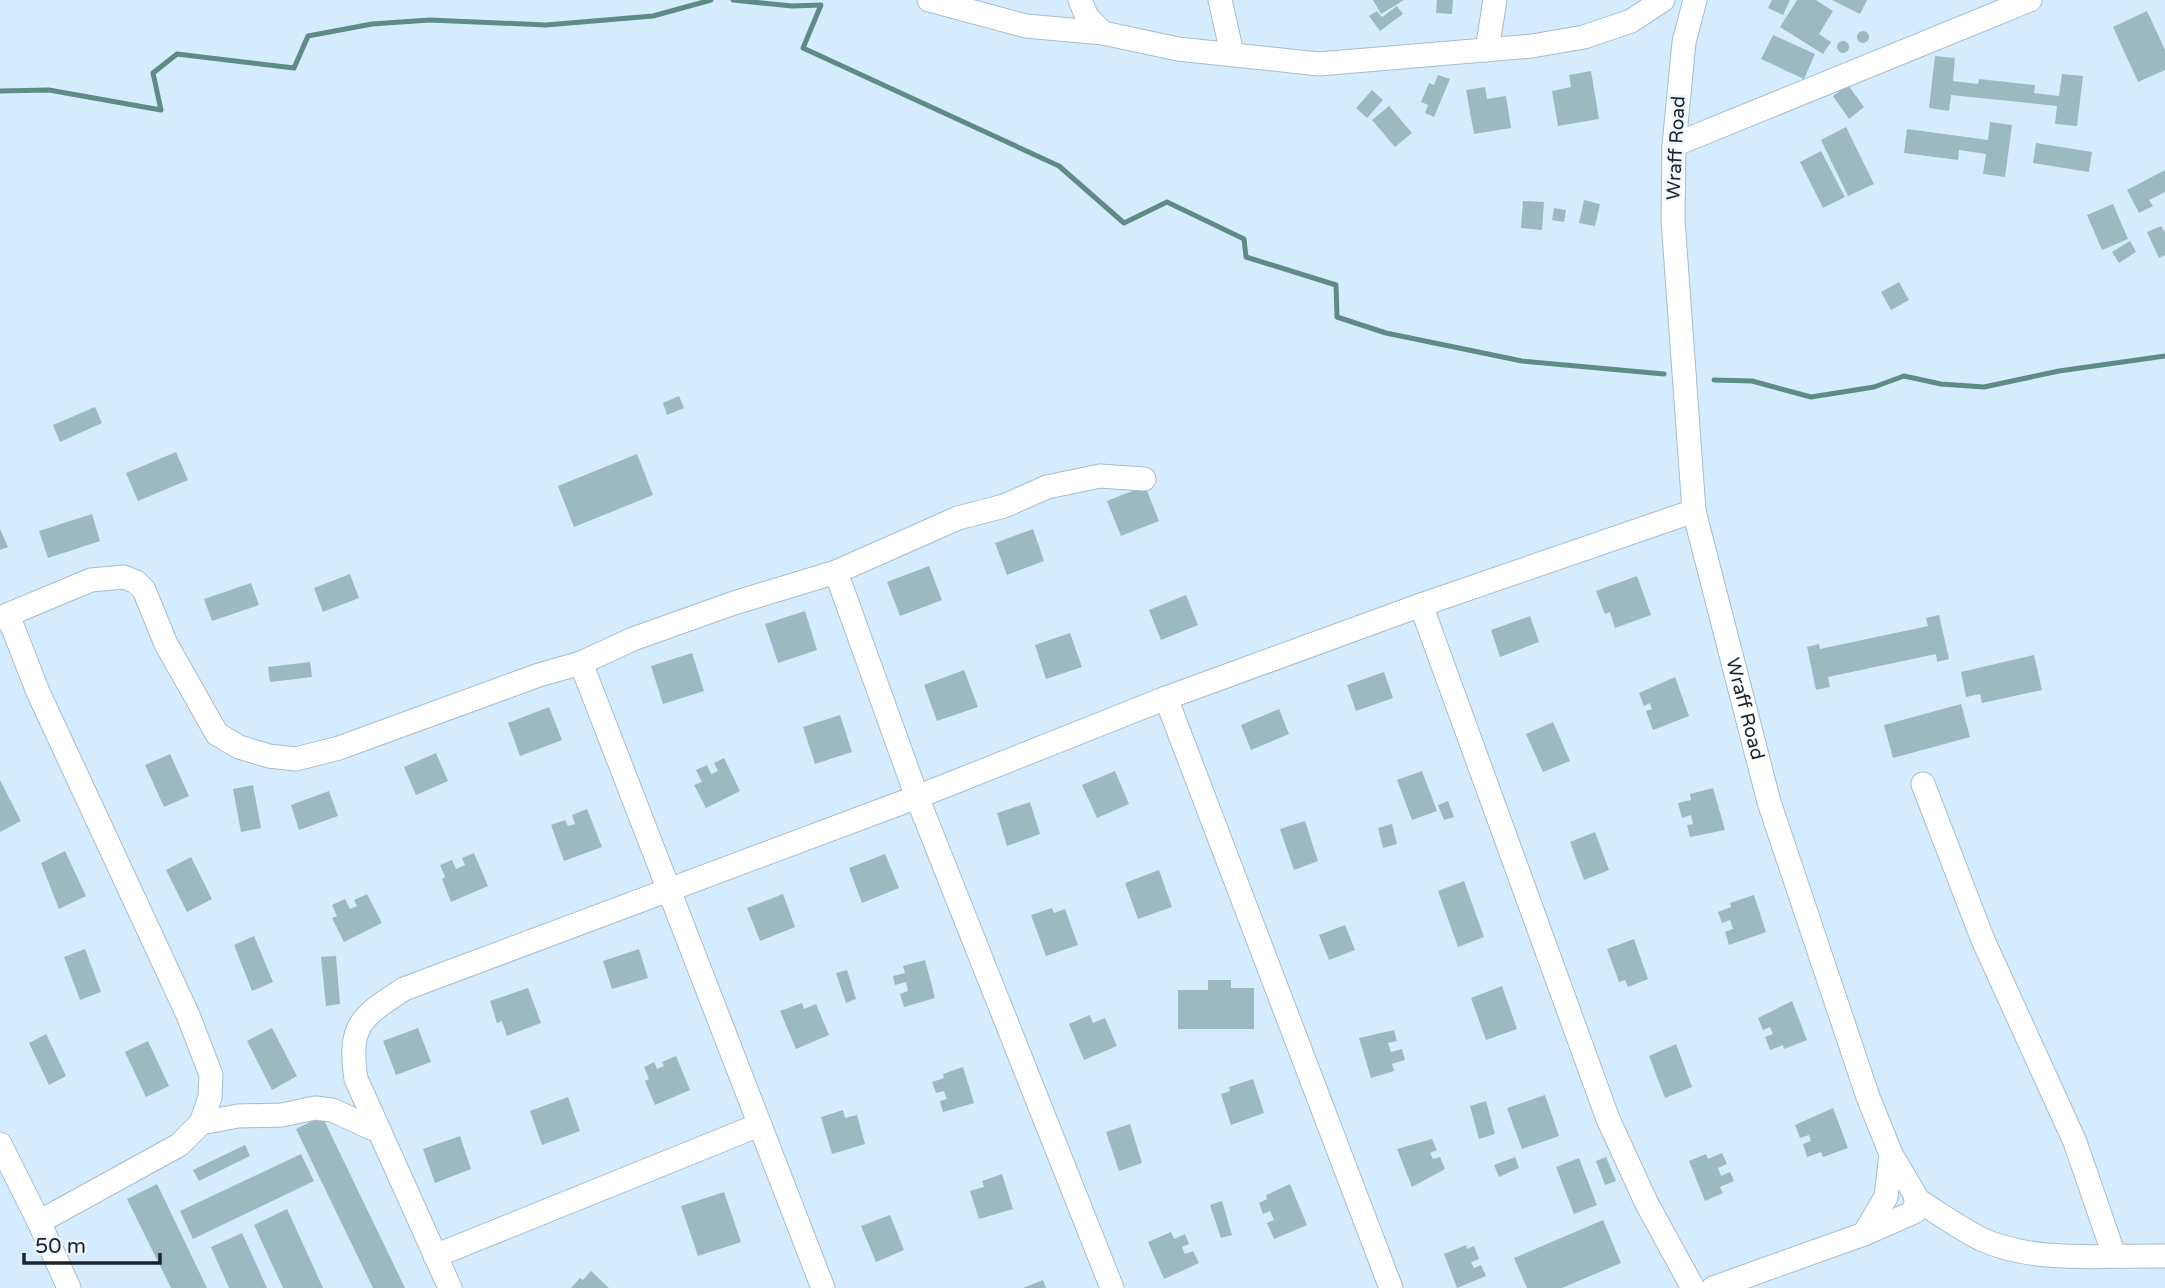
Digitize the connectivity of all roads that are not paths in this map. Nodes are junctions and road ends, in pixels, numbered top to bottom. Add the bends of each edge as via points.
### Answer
1 (929, 0) edge
2 (1080, 0) edge
3 (1220, 0) edge
4 (1494, 0) edge
5 (1664, 0) edge
6 (1695, 0) edge
7 (1969, 0) edge
8 (2030, 0) edge
9 (961, 5) edge
10 (1987, 16) junction
11 (1103, 33) junction
12 (1487, 50) junction
13 (1232, 53) junction
14 (1674, 145) junction
15 (1144, 479) dead end
16 (1694, 512) junction
17 (836, 572) junction
18 (1421, 605) junction
19 (4, 617) edge
20 (580, 663) junction
21 (1166, 698) junction
22 (1923, 784) dead end
23 (917, 797) junction
24 (667, 888) junction
25 (211, 1090) junction
26 (238, 1116) junction
27 (201, 1123) junction
28 (759, 1125) junction
29 (380, 1132) junction
30 (0, 1144) edge
31 (1891, 1154) junction
32 (1916, 1199) junction
33 (39, 1222) junction
34 (1864, 1234) junction
35 (2114, 1255) junction
36 (435, 1256) junction
37 (2165, 1256) edge
38 (69, 1288) edge
39 (450, 1288) edge
40 (823, 1288) edge
41 (1112, 1288) edge
42 (1391, 1288) edge
43 (1693, 1288) edge
44 (1713, 1288) edge

1 - 9 street
2 - 11 street via 1087,17
3 - 13 street
4 - 12 street
5 - 12 street via 1631,20 1584,37
6 - 14 street, Wraff Road via 1684,42
7 - 10 street
8 - 10 street
9 - 11 street via 1026,26
10 - 14 street
11 - 13 street via 1178,49
12 - 13 street via 1319,64
14 - 16 street, Wraff Road via 1673,220
15 - 17 street via 1100,476 1047,487 1004,506 958,518
16 - 18 street
16 - 31 street, Wraff Road via 1769,802
17 - 20 street via 686,620
17 - 23 street
18 - 21 street
18 - 43 street via 1608,1119
19 - 20 street via 91,580 124,577 136,582 217,734 239,747 296,759
19 - 25 street via 188,1014 211,1075
20 - 24 street
21 - 23 street
21 - 42 street
22 - 35 street via 1983,940 2075,1142
23 - 24 street
23 - 41 street
24 - 28 street
24 - 29 street via 404,989 369,1012 352,1050 356,1079
25 - 26 street
25 - 27 street
26 - 27 street
26 - 29 street via 282,1115 315,1108 332,1110
27 - 33 street via 179,1144
28 - 36 street
28 - 40 street
29 - 36 street
30 - 33 street
31 - 32 street
31 - 34 street, Wraff Road via 1886,1197
32 - 34 street via 1913,1212
32 - 35 street via 1982,1239 2013,1249
33 - 38 street
34 - 44 street
35 - 37 street
36 - 39 street

